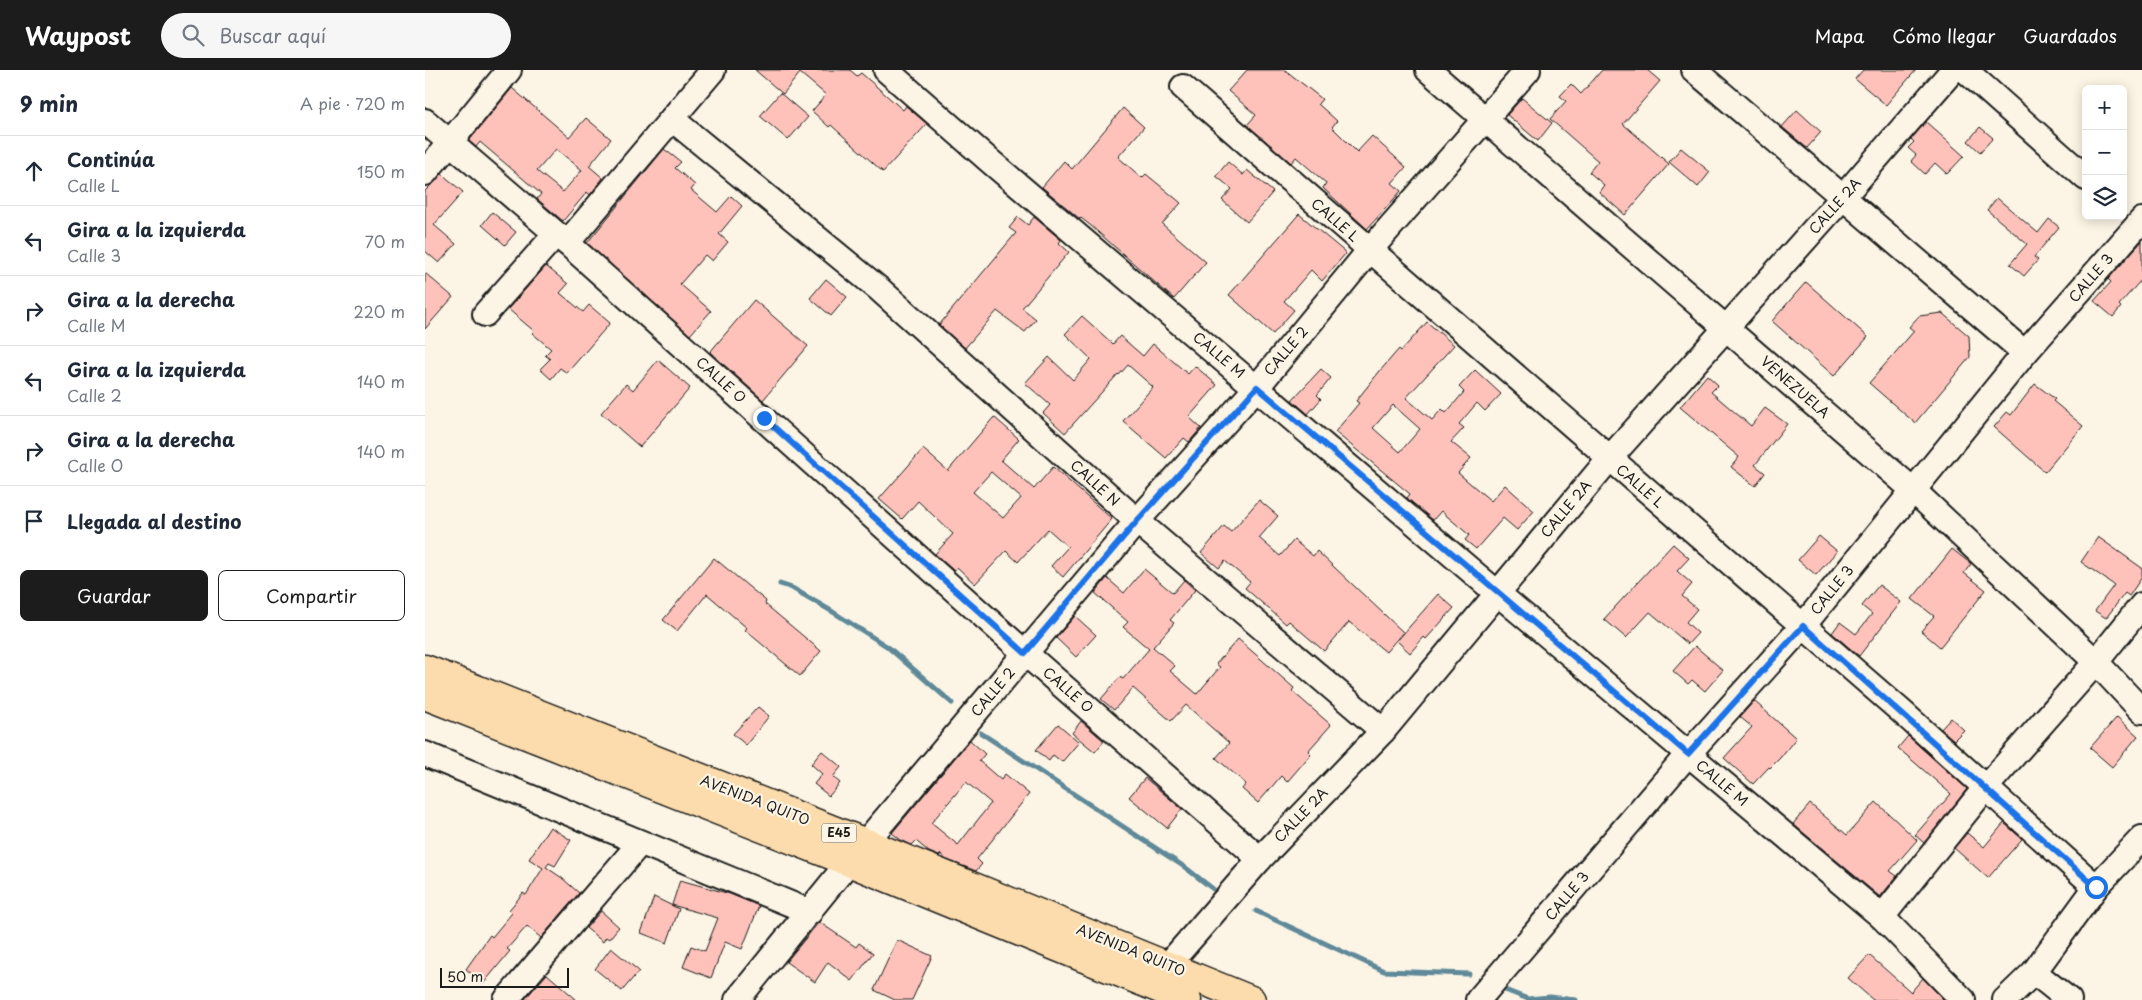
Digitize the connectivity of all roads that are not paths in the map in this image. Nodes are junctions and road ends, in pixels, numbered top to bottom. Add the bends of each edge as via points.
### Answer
1 (509, 70) edge
2 (713, 70) edge
3 (886, 70) edge
4 (1428, 70) edge
5 (1527, 70) edge
6 (1694, 70) edge
7 (1953, 70) edge
8 (1965, 70) edge
9 (1183, 87) dead end
10 (672, 119) junction
11 (1485, 120) junction
12 (425, 121) edge
13 (450, 143) junction
14 (425, 173) edge
15 (2083, 175) edge
16 (1843, 198) junction
17 (2134, 219) edge
18 (561, 238) junction
19 (1369, 251) junction
20 (485, 314) dead end
21 (1725, 327) junction
22 (2025, 353) junction
23 (1257, 387) junction
24 (1609, 459) junction
25 (1913, 490) junction
26 (1137, 521) junction
27 (1496, 592) junction
28 (2142, 605) edge
29 (1803, 626) junction
30 (1025, 653) junction
31 (2096, 662) junction
32 (425, 669) edge
33 (425, 695) edge
34 (2142, 711) edge
35 (1383, 730) junction
36 (425, 754) edge
37 (1688, 754) junction
38 (1986, 787) junction
39 (2142, 838) edge
40 (640, 843) junction
41 (858, 853) junction
42 (1260, 859) junction
43 (2096, 887) junction
44 (810, 912) junction
45 (1882, 917) junction
46 (1168, 965) junction
47 (2034, 972) junction
48 (506, 1000) edge
49 (737, 1000) edge
50 (1187, 1000) edge
51 (1251, 1000) edge
52 (1478, 1000) edge
53 (1963, 1000) edge
54 (2005, 1000) edge
55 (2069, 1000) edge

1 - 13 street
2 - 10 street
3 - 23 street, CALLE M
4 - 11 street, VENEZUELA
5 - 11 street, CALLE 2
6 - 16 street
7 - 16 street, CALLE 2A
8 - 15 street
9 - 19 street, CALLE L
10 - 18 street
10 - 26 street, CALLE N via 879,289
11 - 19 street, CALLE 2
11 - 21 street, VENEZUELA
12 - 13 street, CALLE O
13 - 14 street
13 - 18 street, CALLE O
16 - 21 street, CALLE 2A
16 - 22 street
17 - 22 street, CALLE 3
18 - 20 street
18 - 30 street, CALLE O
19 - 23 street, CALLE 2
19 - 24 street, CALLE L
21 - 24 street, CALLE 2A
21 - 25 street, VENEZUELA
22 - 25 street, CALLE 3
23 - 26 street, CALLE 2
23 - 27 street, CALLE M
24 - 27 street, CALLE 2A
24 - 29 street, CALLE L
25 - 29 street, CALLE 3
25 - 31 street, VENEZUELA
26 - 30 street, CALLE 2
26 - 35 street, CALLE N
27 - 35 street, CALLE 2A
27 - 37 street, CALLE M
28 - 31 street
29 - 37 street, CALLE 3
29 - 38 street, CALLE L
30 - 41 street, CALLE 2
30 - 42 street, CALLE O
31 - 34 street, VENEZUELA
31 - 38 street
32 - 41 highway, AVENIDA QUITO / E45
33 - 41 highway, AVENIDA QUITO / E45
35 - 42 street, CALLE 2A
36 - 40 street
37 - 45 street, CALLE M
37 - 52 street, CALLE 3
38 - 43 street, CALLE L
38 - 45 street
39 - 43 street
40 - 44 street
40 - 48 street
41 - 44 street, CALLE 2
41 - 46 highway, AVENIDA QUITO / E45
41 - 50 highway, AVENIDA QUITO / E45
42 - 46 street, CALLE 2A
43 - 47 street
44 - 49 street, CALLE 2
45 - 53 street, CALLE M
46 - 51 highway, AVENIDA QUITO / E45
47 - 54 street
47 - 55 street

